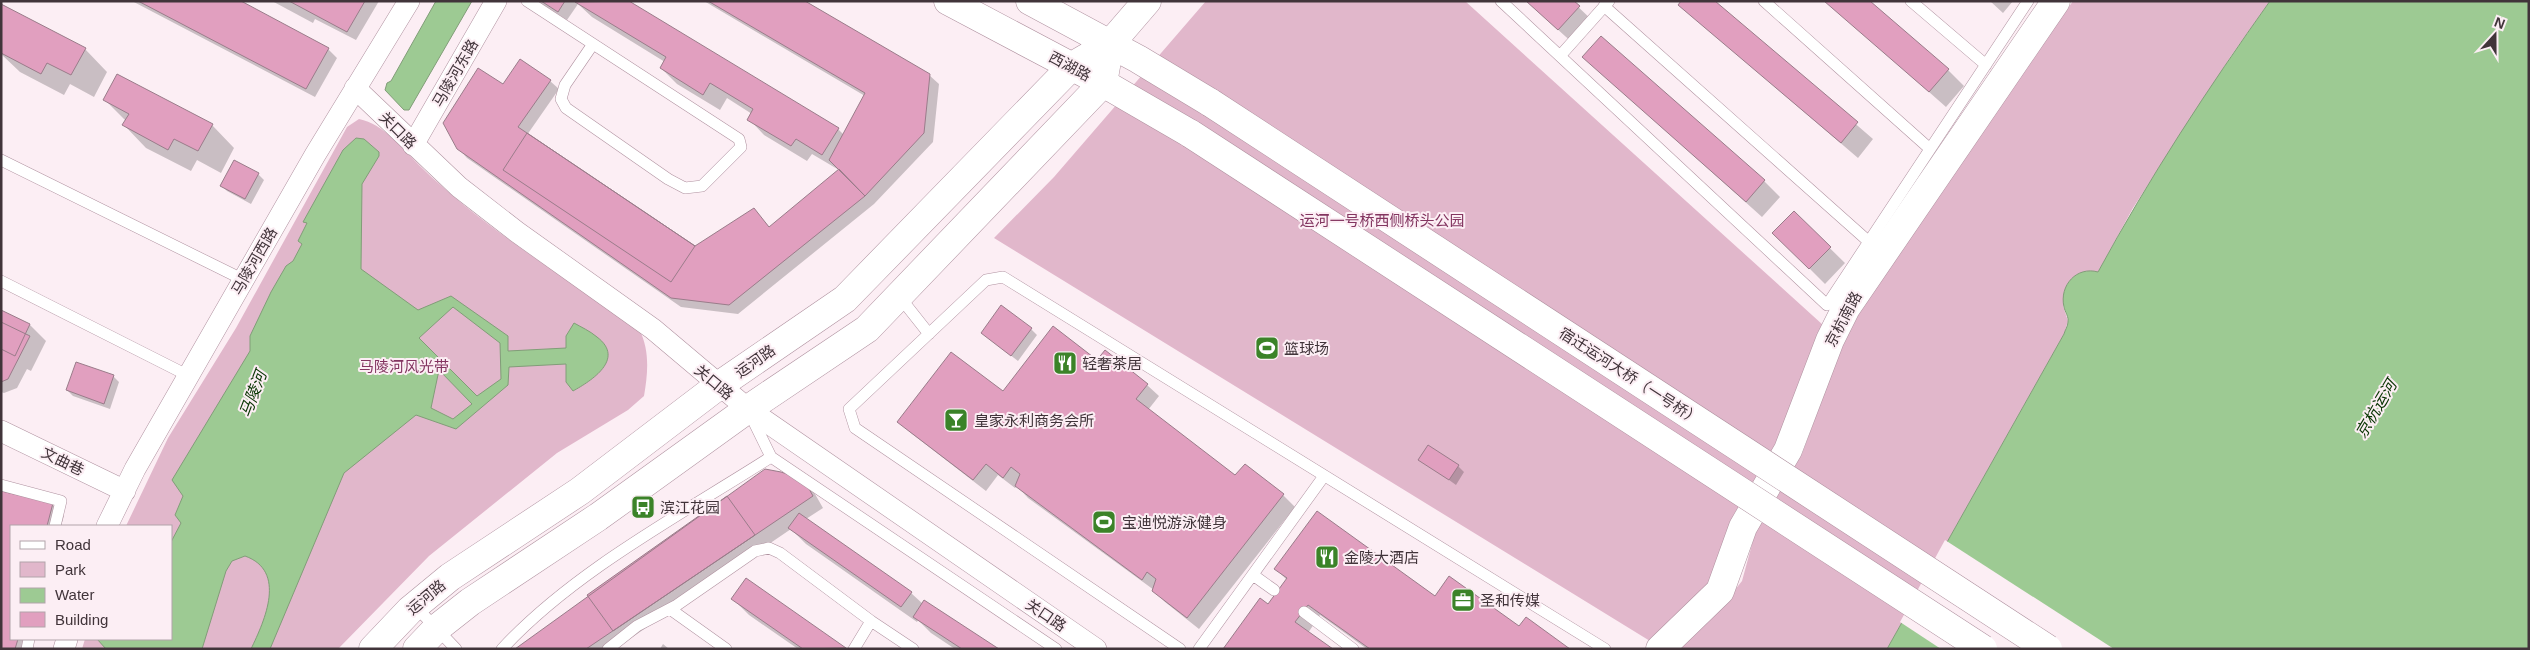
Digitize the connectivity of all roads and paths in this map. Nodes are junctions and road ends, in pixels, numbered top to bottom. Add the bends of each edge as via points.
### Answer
1 (409, 1) edge
2 (496, 1) edge
3 (527, 1) edge
4 (948, 1) edge
5 (1030, 1) edge
6 (1147, 1) edge
7 (1501, 1) edge
8 (1764, 1) edge
9 (1911, 1) edge
10 (2028, 1) edge
11 (2056, 1) edge
12 (1607, 3) edge
13 (593, 44) junction
14 (1110, 44) junction
15 (1560, 56) junction
16 (1986, 65) junction
17 (1072, 66) junction
18 (1103, 83) junction
19 (356, 88) junction
20 (413, 146) junction
21 (1930, 150) junction
22 (1, 160) edge
23 (1868, 241) junction
24 (244, 280) junction
25 (1, 281) edge
26 (899, 296) junction
27 (929, 334) junction
28 (188, 376) junction
29 (718, 386) junction
30 (748, 409) junction
31 (1, 431) edge
32 (771, 457) junction
33 (1324, 476) junction
34 (1, 485) edge
35 (125, 491) junction
36 (55, 525) edge
37 (108, 525) edge
38 (1253, 574) junction
39 (1274, 590) dead end
40 (415, 606) junction
41 (670, 609) junction
42 (1304, 612) dead end
43 (871, 621) junction
44 (437, 628) junction
45 (383, 645) edge
46 (417, 649) edge
47 (456, 649) edge
48 (502, 649) edge
49 (608, 649) edge
50 (726, 649) edge
51 (854, 649) edge
52 (913, 649) edge
53 (1056, 649) edge
54 (1096, 649) edge
55 (1180, 649) edge
56 (1199, 649) edge
57 (1353, 649) edge
58 (1605, 649) edge
59 (1660, 649) edge
60 (1983, 649) edge
61 (2048, 649) edge

1 - 19 street, 马陵河西路
2 - 20 street, 马陵河东路
3 - 13 lane
4 - 17 street, 西湖路
5 - 14 street
6 - 14 street, 运河路
7 - 15 lane
8 - 21 lane
9 - 16 lane
10 - 16 lane
11 - 59 street, 京杭南路 via 1846,308 1830,340 1788,450 1743,527 1720,591
12 - 15 lane
12 - 23 lane
13 - 13 lane via 739,139 742,147 702,186 685,188 566,108 561,99 565,85
14 - 17 street, 运河路
14 - 18 street
14 - 61 street, 宿迁运河大桥（一号桥）, bridge via 1211,103
15 - 23 lane via 1827,305
16 - 21 lane
17 - 18 street, 西湖路
17 - 29 street, 运河路 via 845,299
18 - 26 street, 运河路
18 - 60 street, 西湖路, bridge via 1191,134
19 - 20 street, 关口路
19 - 24 street, 马陵河西路
20 - 29 street, 关口路 via 486,209 654,329
21 - 23 lane
22 - 24 lane
24 - 28 street, 马陵河西路
25 - 28 lane
26 - 27 lane
26 - 30 street, 运河路 via 867,329
27 - 33 lane via 986,280 1003,277
27 - 55 lane via 849,410 855,428
28 - 35 street, 马陵河西路
29 - 30 street, 关口路
29 - 40 street, 运河路 via 580,491 450,577
30 - 32 lane
30 - 44 street, 运河路
30 - 54 street, 关口路
31 - 35 street, 文曲巷
32 - 48 lane via 588,574 520,629
32 - 53 lane
33 - 38 lane
33 - 58 lane
34 - 36 lane via 61,501
35 - 37 street, 马陵河西路
38 - 39 lane
38 - 56 lane
40 - 44 lane
40 - 45 street, 运河路
41 - 43 lane via 755,551 769,548
41 - 49 lane via 636,626
41 - 50 lane
42 - 57 lane
43 - 51 lane
43 - 52 lane
44 - 46 street, 运河路
44 - 47 lane

